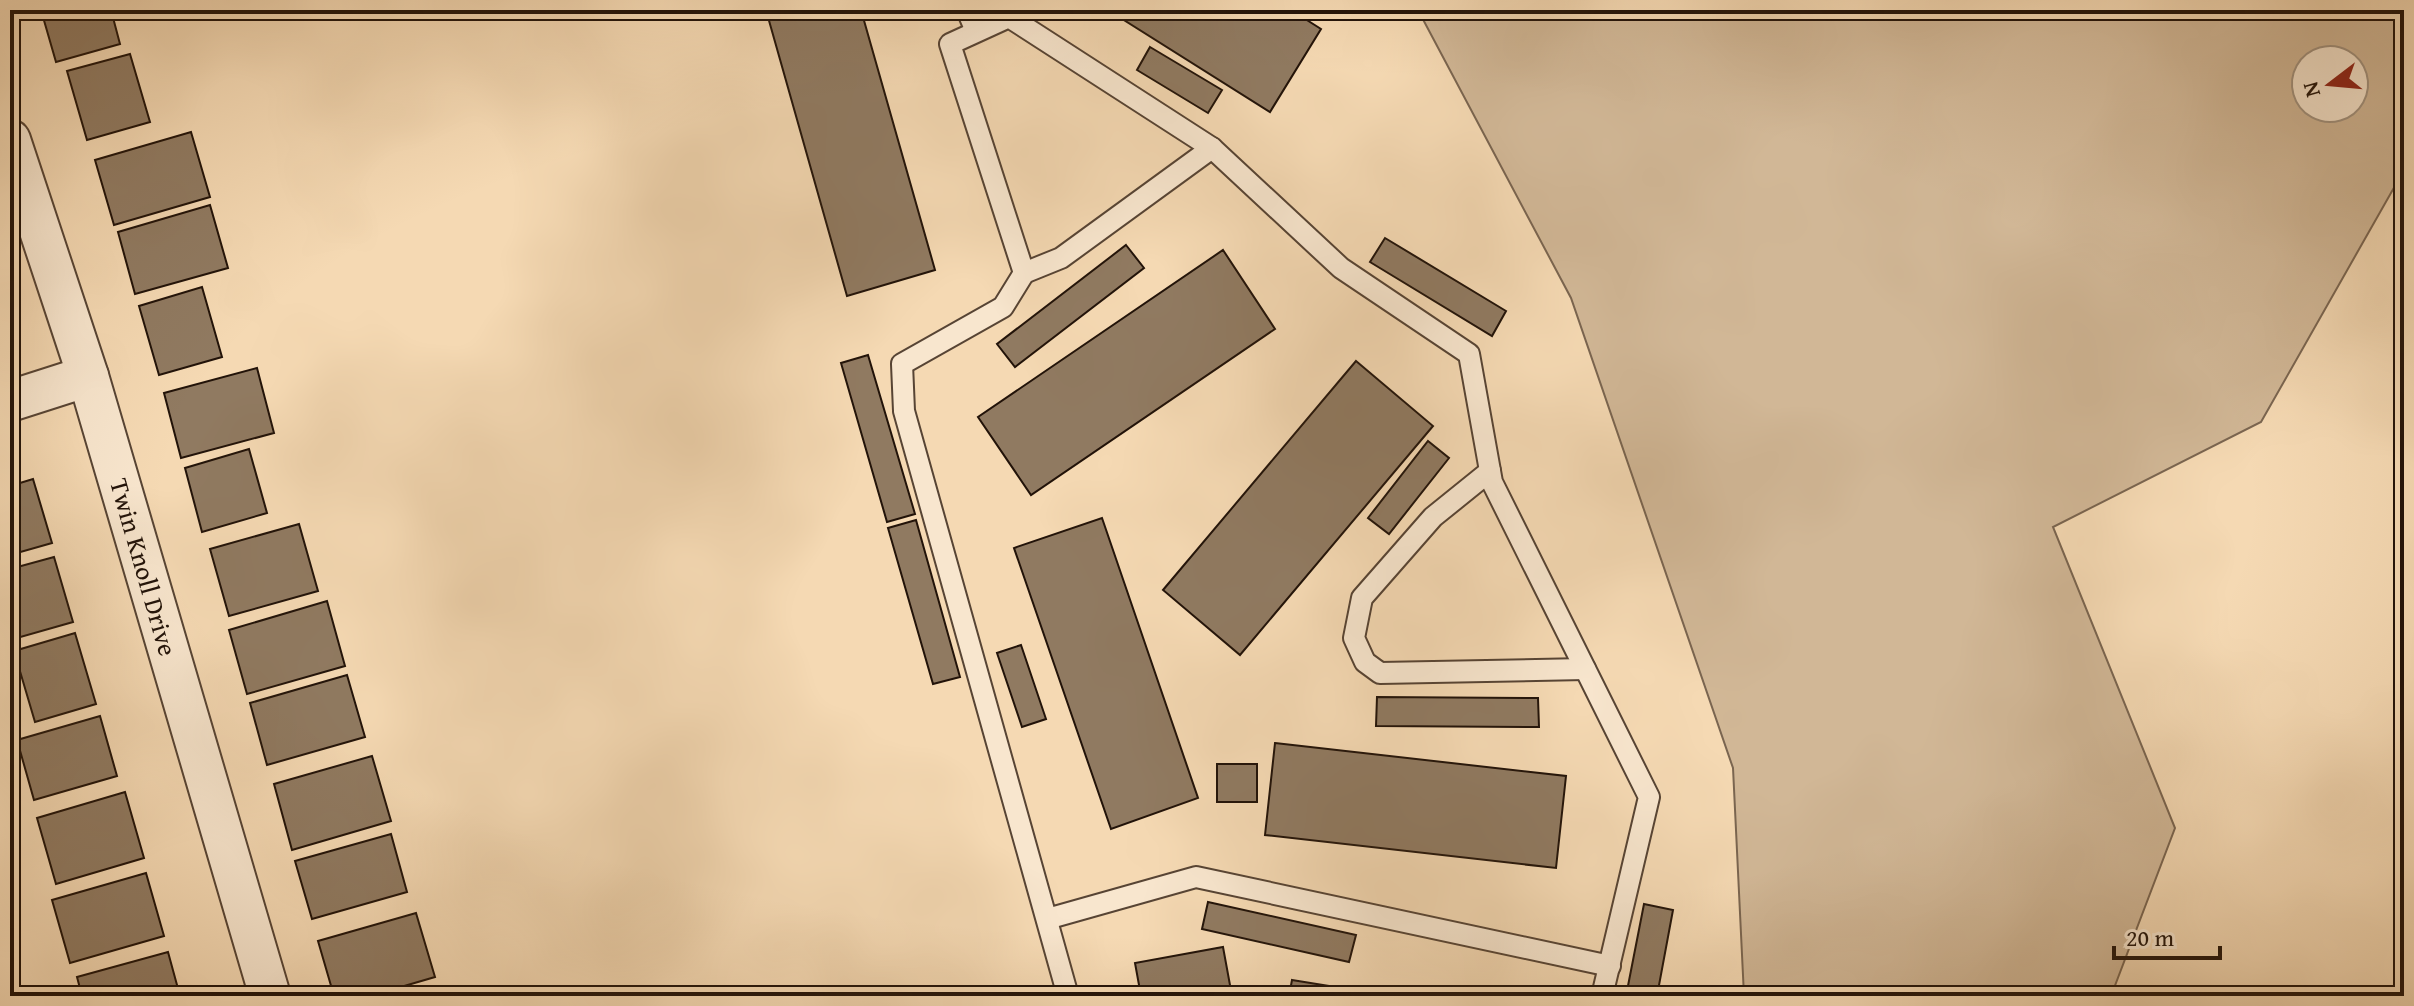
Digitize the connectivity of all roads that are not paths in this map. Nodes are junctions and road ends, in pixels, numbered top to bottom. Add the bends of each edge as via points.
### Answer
1 (967, 10) edge
2 (976, 31) junction
3 (10, 140) edge
4 (1212, 148) junction
5 (1024, 273) junction
6 (88, 376) junction
7 (10, 401) edge
8 (1490, 471) junction
9 (1585, 669) junction
10 (1047, 919) junction
11 (1610, 966) junction
12 (270, 996) edge
13 (1068, 996) edge
14 (1602, 996) edge

1 - 2 lane
2 - 4 lane via 1009,17
2 - 5 lane via 950,44
3 - 6 street, Twin Knoll Drive
4 - 5 lane via 1061,258
4 - 8 lane via 1341,268 1469,354
5 - 10 lane via 1003,307 902,364 904,411
6 - 7 street
6 - 12 street, Twin Knoll Drive
8 - 9 lane
8 - 9 lane via 1433,517 1362,598 1354,638 1365,662 1380,673
9 - 11 lane via 1649,797
10 - 11 lane via 1196,877
10 - 13 lane
11 - 14 lane

